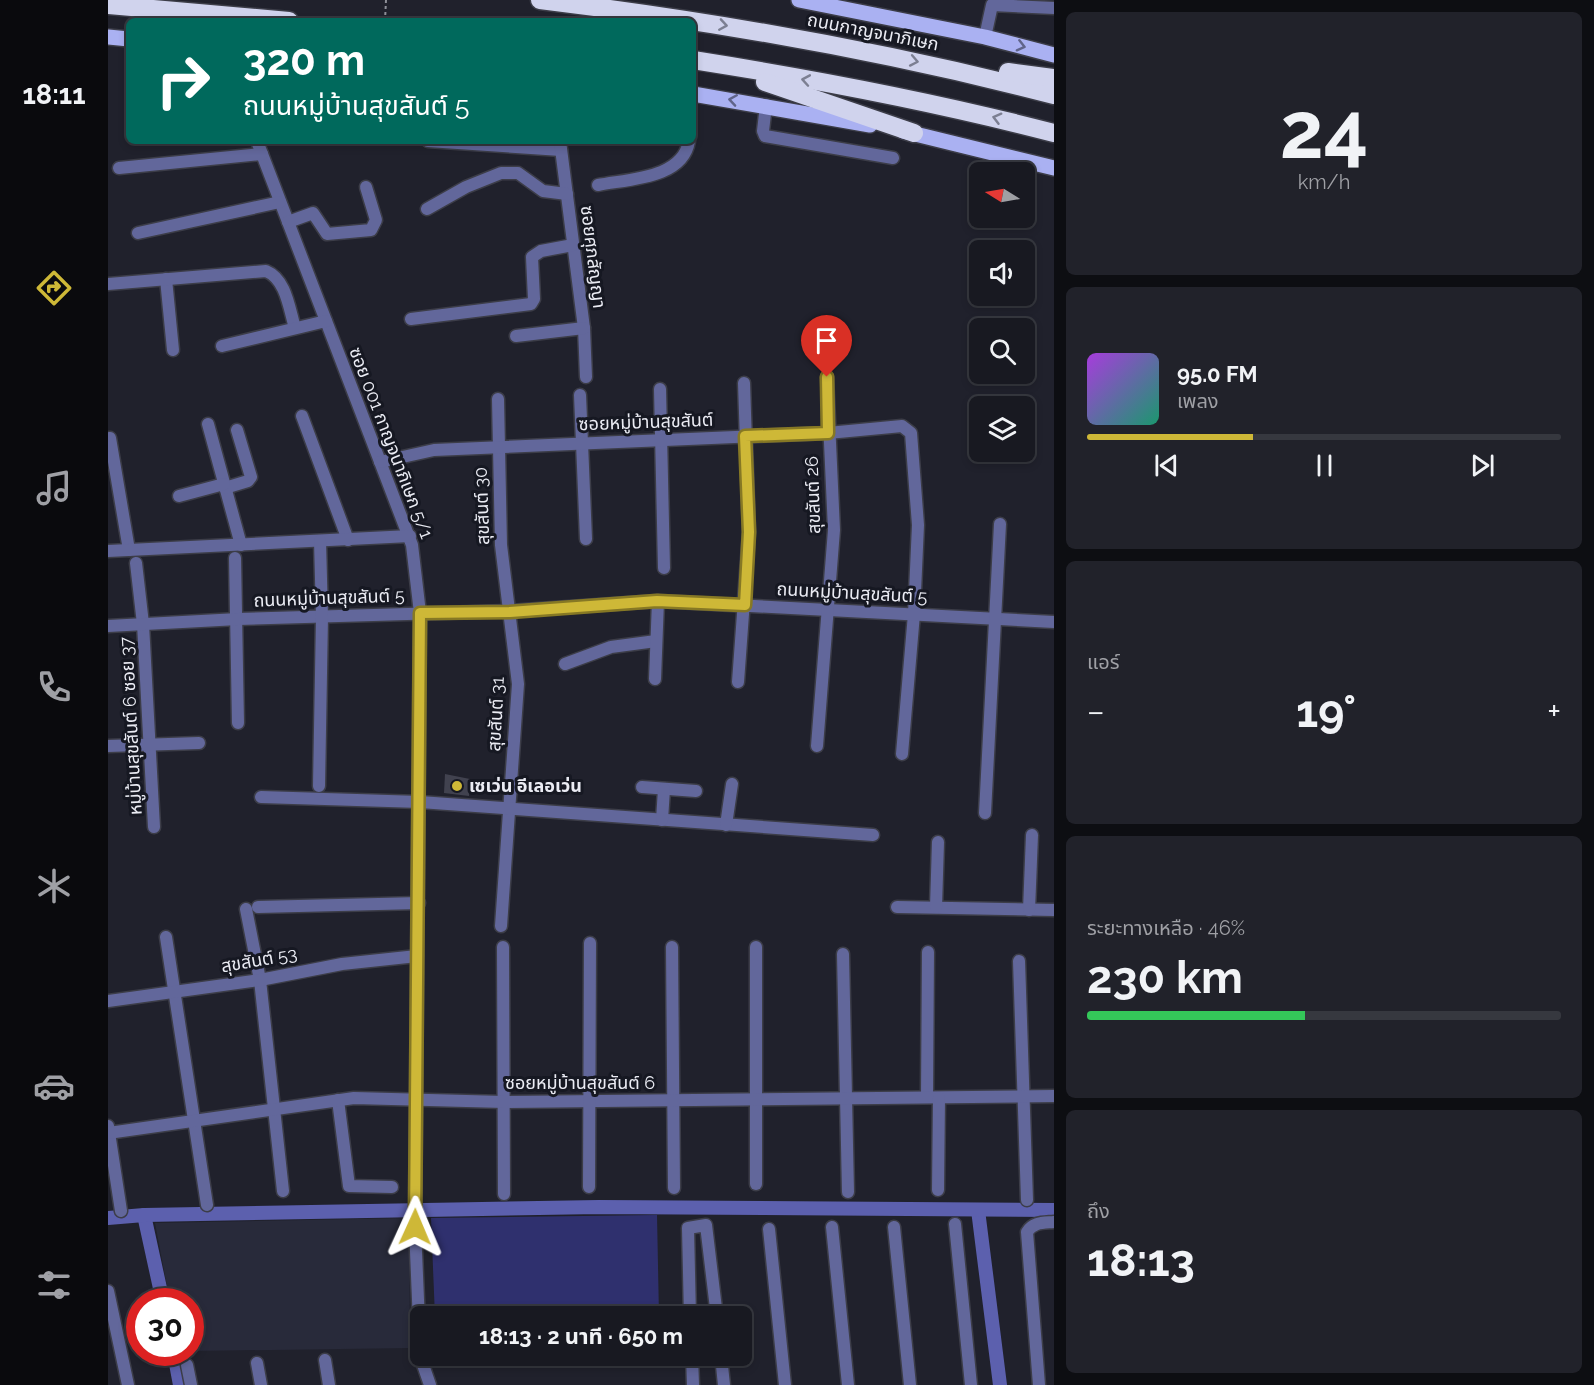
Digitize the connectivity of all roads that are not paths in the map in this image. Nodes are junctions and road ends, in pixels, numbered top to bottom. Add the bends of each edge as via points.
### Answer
1 (540, 0) edge
2 (807, 1) edge
3 (989, 3) edge
4 (108, 5) edge
5 (1054, 8) edge
6 (255, 18) edge
7 (678, 18) edge
8 (696, 21) edge
9 (986, 37) junction
10 (108, 38) edge
11 (126, 39) edge
12 (1054, 55) edge
13 (700, 61) edge
14 (949, 68) junction
15 (1054, 78) edge
16 (1054, 94) edge
17 (696, 97) edge
18 (766, 105) junction
19 (914, 133) junction
20 (1054, 133) edge
21 (258, 144) edge
22 (508, 144) edge
23 (688, 144) edge
24 (561, 146) edge
25 (262, 154) junction
26 (893, 158) dead end
27 (119, 168) dead end
28 (1054, 168) edge
29 (598, 185) dead end
30 (366, 187) dead end
31 (567, 194) junction
32 (280, 202) junction
33 (427, 209) dead end
34 (288, 222) junction
35 (138, 233) dead end
36 (573, 245) junction
37 (166, 279) junction
38 (108, 284) edge
39 (411, 319) dead end
40 (326, 321) junction
41 (295, 328) junction
42 (584, 328) junction
43 (516, 336) dead end
44 (222, 346) dead end
45 (174, 350) dead end
46 (586, 377) dead end
47 (827, 377) dead end
48 (744, 383) dead end
49 (660, 389) dead end
50 (580, 395) dead end
51 (498, 399) dead end
52 (302, 416) dead end
53 (208, 424) dead end
54 (237, 430) dead end
55 (828, 433) junction
56 (745, 436) junction
57 (110, 438) dead end
58 (661, 439) junction
59 (582, 442) junction
60 (498, 446) junction
61 (380, 462) junction
62 (225, 486) junction
63 (179, 496) dead end
64 (1000, 524) dead end
65 (410, 536) junction
66 (586, 539) dead end
67 (348, 540) junction
68 (320, 542) junction
69 (241, 545) junction
70 (129, 550) junction
71 (108, 551) edge
72 (235, 558) dead end
73 (136, 563) dead end
74 (664, 567) dead end
75 (657, 601) junction
76 (745, 605) junction
77 (829, 611) junction
78 (510, 612) junction
79 (420, 613) junction
80 (914, 614) junction
81 (322, 618) junction
82 (996, 618) junction
83 (237, 619) junction
84 (1054, 622) edge
85 (143, 624) junction
86 (108, 626) edge
87 (656, 641) junction
88 (565, 664) dead end
89 (655, 680) dead end
90 (738, 682) dead end
91 (238, 723) dead end
92 (199, 743) dead end
93 (150, 745) junction
94 (108, 746) edge
95 (817, 747) dead end
96 (902, 754) dead end
97 (732, 784) dead end
98 (319, 786) dead end
99 (642, 787) dead end
100 (664, 789) junction
101 (696, 791) dead end
102 (261, 797) dead end
103 (420, 802) junction
104 (508, 810) junction
105 (985, 813) dead end
106 (662, 820) junction
107 (726, 825) junction
108 (154, 827) dead end
109 (873, 835) dead end
110 (1032, 835) dead end
111 (938, 842) dead end
112 (418, 903) junction
113 (897, 907) dead end
114 (936, 908) junction
115 (1029, 910) junction
116 (1054, 910) edge
117 (501, 926) dead end
118 (166, 937) dead end
119 (590, 943) dead end
120 (756, 946) dead end
121 (503, 947) dead end
122 (672, 947) dead end
123 (928, 952) dead end
124 (843, 954) dead end
125 (417, 956) junction
126 (1019, 961) dead end
127 (260, 980) junction
128 (175, 992) junction
129 (108, 1001) edge
130 (1021, 1096) junction
131 (1054, 1096) edge
132 (933, 1098) junction
133 (416, 1099) junction
134 (338, 1100) junction
135 (758, 1100) junction
136 (846, 1100) junction
137 (590, 1101) junction
138 (673, 1101) junction
139 (504, 1102) junction
140 (275, 1108) junction
141 (196, 1121) junction
142 (108, 1131) edge
143 (756, 1184) dead end
144 (392, 1187) dead end
145 (588, 1187) dead end
146 (674, 1188) dead end
147 (938, 1190) dead end
148 (283, 1191) dead end
149 (848, 1192) dead end
150 (504, 1194) dead end
151 (1027, 1200) dead end
152 (207, 1205) dead end
153 (121, 1210) dead end
154 (1054, 1222) edge
155 (955, 1224) dead end
156 (832, 1227) dead end
157 (894, 1227) dead end
158 (769, 1229) dead end
159 (108, 1291) edge
160 (418, 1306) edge
161 (690, 1306) edge
162 (716, 1306) edge
163 (325, 1360) dead end
164 (257, 1363) dead end
165 (187, 1366) edge
166 (423, 1366) edge
167 (692, 1366) edge
168 (722, 1366) edge
169 (128, 1385) edge
170 (191, 1385) edge
171 (261, 1385) edge
172 (329, 1385) edge
173 (430, 1385) edge
174 (693, 1385) edge
175 (724, 1385) edge
176 (785, 1385) edge
177 (848, 1385) edge
178 (910, 1385) edge
179 (970, 1385) edge
180 (1039, 1385) edge

1 -> 7 highway, ถนนกาญจนาภิเษก
2 - 9 main road
3 - 5 street
3 - 9 street
4 - 6 highway
8 -> 14 highway, ถนนกาญจนาภิเษก
9 -> 12 main road
10 - 11 main road
13 - 19 highway
20 -> 13 highway via 865,90
14 - 15 highway
14 - 16 highway, ถนนกาญจนาภิเษก
18 -> 17 main road
18 - 19 main road
18 - 26 street via 765,136
19 - 28 main road
21 - 25 street, ซอย 001 กาญจนาภิเษก 5/1
22 - 24 street
23 - 29 street via 680,162 667,171
24 - 31 street, ซอยศุภสัญญา
25 - 27 street
25 - 32 street, ซอย 001 กาญจนาภิเษก 5/1
30 - 34 street via 376,220 371,230 327,234 313,213
31 - 33 street via 543,191 518,173 501,173
31 - 36 street, ซอยศุภสัญญา
32 - 34 street, ซอย 001 กาญจนาภิเษก 5/1
32 - 35 street
34 - 40 street, ซอย 001 กาญจนาภิเษก 5/1
36 - 39 street via 541,251 532,257 531,304
36 - 42 street, ซอยศุภสัญญา
37 - 38 street
37 - 41 street via 266,271 275,274
37 - 45 street
40 - 41 street
40 - 61 street, ซอย 001 กาญจนาภิเษก 5/1
41 - 44 street
42 - 43 street
42 - 46 street, ซอยศุภสัญญา
47 - 55 street, สุขสันต์ 26
48 - 56 street
49 - 58 street
50 - 59 street
51 - 60 street, สุขสันต์ 30
52 - 67 street
53 - 62 street
54 - 62 street via 251,477
55 - 56 street, ซอยหมู่บ้านสุขสันต์
55 - 77 street, สุขสันต์ 26 via 834,530
55 - 80 street, ซอยหมู่บ้านสุขสันต์ via 902,426 912,433 918,525
56 - 58 street, ซอยหมู่บ้านสุขสันต์
56 - 76 street via 749,532
57 - 70 street
58 - 59 street, ซอยหมู่บ้านสุขสันต์
58 - 74 street
59 - 60 street, ซอยหมู่บ้านสุขสันต์
59 - 66 street
60 - 61 street, ซอยหมู่บ้านสุขสันต์ via 434,450
60 - 78 street, สุขสันต์ 30 via 501,545
61 - 65 street, ซอย 001 กาญจนาภิเษก 5/1
62 - 63 street
62 - 69 street
64 - 82 street
65 - 67 street
65 - 79 street, ซอย 001 กาญจนาภิเษก 5/1
67 - 68 street
68 - 69 street
68 - 81 street
69 - 70 street
70 - 71 street
72 - 83 street
73 - 85 street, หมู่บ้านสุขสันต์ 6 ซอย 37
75 - 76 street, ถนนหมู่บ้านสุขสันต์ 5
75 - 78 street, ถนนหมู่บ้านสุขสันต์ 5
75 - 87 street
76 - 77 street, ถนนหมู่บ้านสุขสันต์ 5
76 - 90 street
77 - 80 street, ถนนหมู่บ้านสุขสันต์ 5
77 - 95 street, สุขสันต์ 26
78 - 79 street, ถนนหมู่บ้านสุขสันต์ 5
78 - 104 street, สุขสันต์ 31 via 518,684
79 - 81 street, ถนนหมู่บ้านสุขสันต์ 5
79 - 103 street, ซอย 001 กาญจนาภิเษก 5/1
80 - 82 street, ถนนหมู่บ้านสุขสันต์ 5
80 - 96 street
81 - 83 street, ถนนหมู่บ้านสุขสันต์ 5
81 - 98 street
82 - 84 street, ถนนหมู่บ้านสุขสันต์ 5
82 - 105 street
83 - 85 street, ถนนหมู่บ้านสุขสันต์ 5
83 - 91 street
85 - 86 street, ถนนหมู่บ้านสุขสันต์ 5
85 - 93 street, หมู่บ้านสุขสันต์ 6 ซอย 37
87 - 88 street via 611,646
87 - 89 street
92 - 93 street
93 - 94 street
93 - 108 street, หมู่บ้านสุขสันต์ 6 ซอย 37
97 - 107 street
99 - 100 street
100 - 101 street
100 - 106 street
102 - 103 street
103 - 104 street
103 - 112 street, ซอย 001 กาญจนาภิเษก 5/1
104 - 106 street
104 - 117 street, สุขสันต์ 31
106 - 107 street
107 - 109 street
110 - 115 street
111 - 114 street
112 - 125 street, ซอย 001 กาญจนาภิเษก 5/1
112 - 127 street via 252,908
113 - 114 street
114 - 115 street
115 - 116 street
118 - 128 street
119 - 137 street
120 - 135 street
121 - 139 street
122 - 138 street
123 - 132 street
124 - 136 street
125 - 127 street, สุขสันต์ 53 via 342,964
125 - 133 street, ซอย 001 กาญจนาภิเษก 5/1
126 - 130 street
127 - 128 street, สุขสันต์ 53
127 - 140 street
128 - 129 street, สุขสันต์ 53
128 - 141 street
130 - 131 street, ซอยหมู่บ้านสุขสันต์ 6
130 - 132 street, ซอยหมู่บ้านสุขสันต์ 6
130 - 151 street
132 - 136 street, ซอยหมู่บ้านสุขสันต์ 6
132 - 147 street
133 - 134 street, ซอยหมู่บ้านสุขสันต์ 6
133 - 139 street, ซอยหมู่บ้านสุขสันต์ 6
133 - 160 street, ซอย 001 กาญจนาภิเษก 5/1
134 - 140 street, ซอยหมู่บ้านสุขสันต์ 6
134 - 144 street via 350,1186
135 - 136 street, ซอยหมู่บ้านสุขสันต์ 6
135 - 138 street, ซอยหมู่บ้านสุขสันต์ 6
135 - 143 street
136 - 149 street
137 - 138 street, ซอยหมู่บ้านสุขสันต์ 6
137 - 139 street, ซอยหมู่บ้านสุขสันต์ 6
137 - 145 street
138 - 146 street
139 - 150 street
140 - 141 street, ซอยหมู่บ้านสุขสันต์ 6
140 - 148 street
141 - 142 street, ซอยหมู่บ้านสุขสันต์ 6
141 - 152 street
142 - 153 street
154 - 180 street via 1039,1223 1027,1232
155 - 179 street
156 - 177 street
157 - 178 street
158 - 176 street
159 - 169 street
161 - 162 street via 688,1228 706,1225
163 - 172 street
164 - 171 street
165 - 170 street
166 - 173 street
167 - 174 street
168 - 175 street

